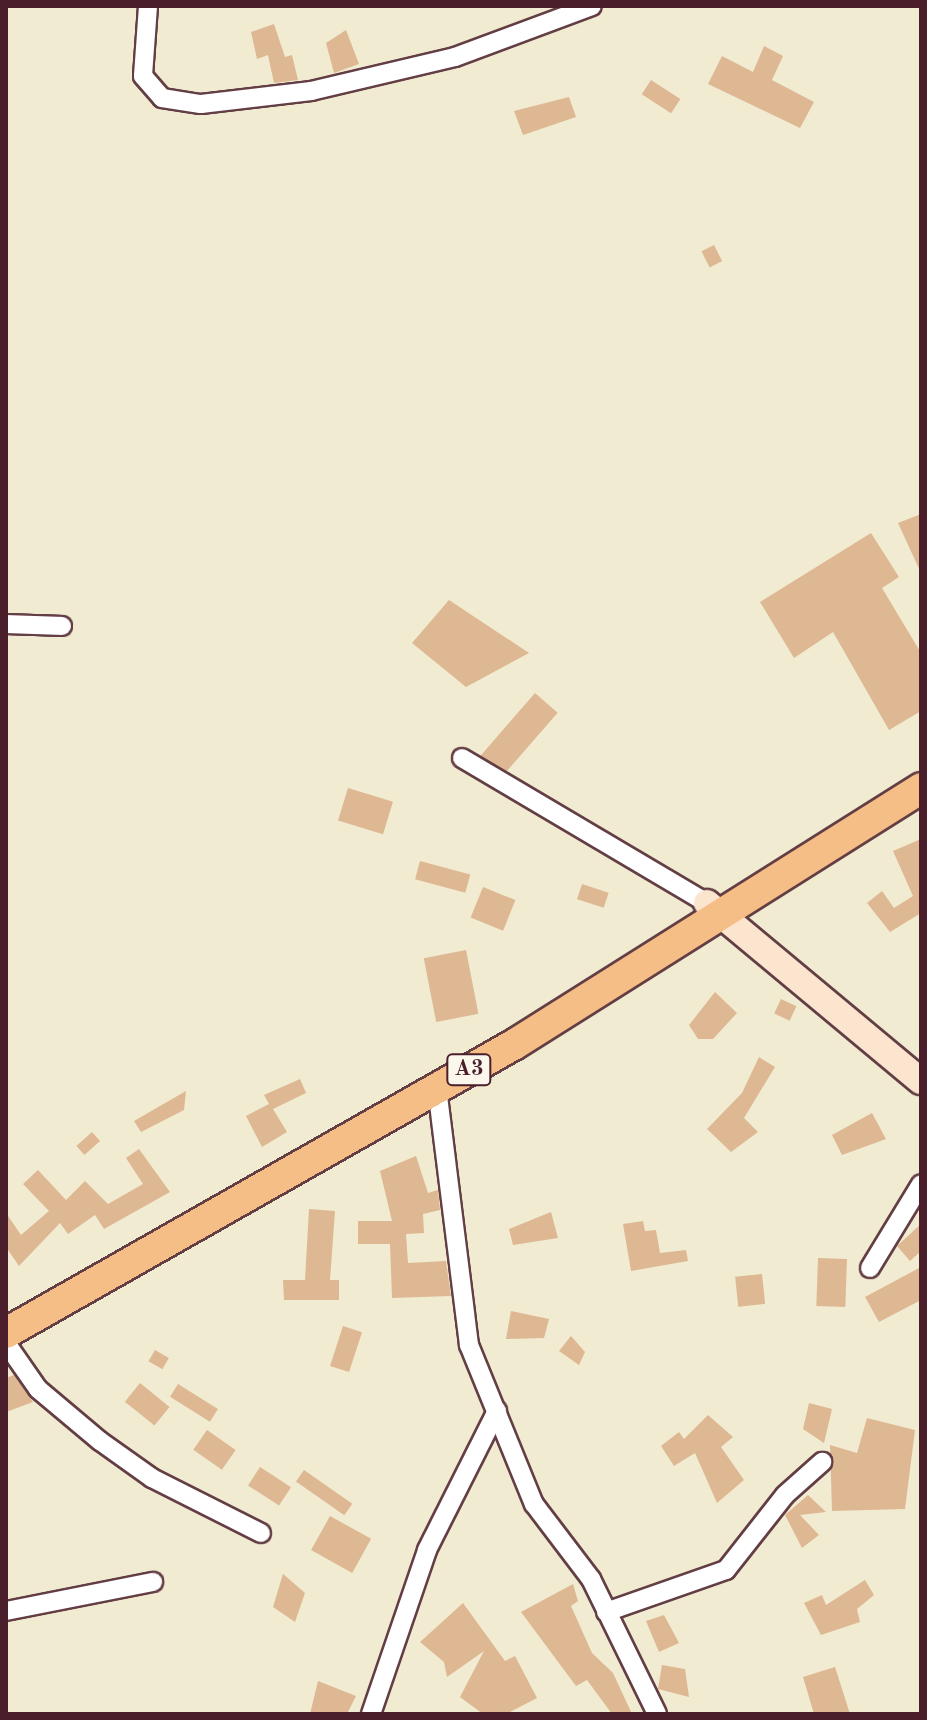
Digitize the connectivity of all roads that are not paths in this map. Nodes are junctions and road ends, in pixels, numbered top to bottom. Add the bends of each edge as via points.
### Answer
1 (148, 6) edge
2 (592, 6) edge
3 (6, 624) edge
4 (62, 626) dead end
5 (462, 758) dead end
6 (921, 766) edge
7 (921, 788) edge
8 (715, 909) junction
9 (921, 1081) edge
10 (437, 1088) junction
11 (921, 1184) edge
12 (109, 1259) junction
13 (870, 1268) dead end
14 (6, 1311) edge
15 (6, 1333) edge
16 (6, 1343) edge
17 (497, 1411) junction
18 (822, 1462) dead end
19 (261, 1533) dead end
20 (153, 1582) dead end
21 (6, 1611) edge
22 (606, 1612) junction
23 (371, 1714) edge
24 (657, 1714) edge

1 - 2 street via 143,76 162,98 201,104 311,91 455,57
3 - 4 street
5 - 8 street
6 - 8 main road, A3
7 - 8 main road, A3
8 - 9 street
8 - 10 main road, A3
8 - 12 main road, A3
10 - 12 main road, A3
10 - 17 street via 469,1345
11 - 13 street
12 - 14 main road, A3
12 - 15 main road, A3
16 - 19 street via 38,1389 100,1441 152,1478
17 - 22 street via 534,1504 568,1545
17 - 23 street via 427,1550
18 - 22 street via 785,1495 726,1570
20 - 21 street
22 - 24 street

